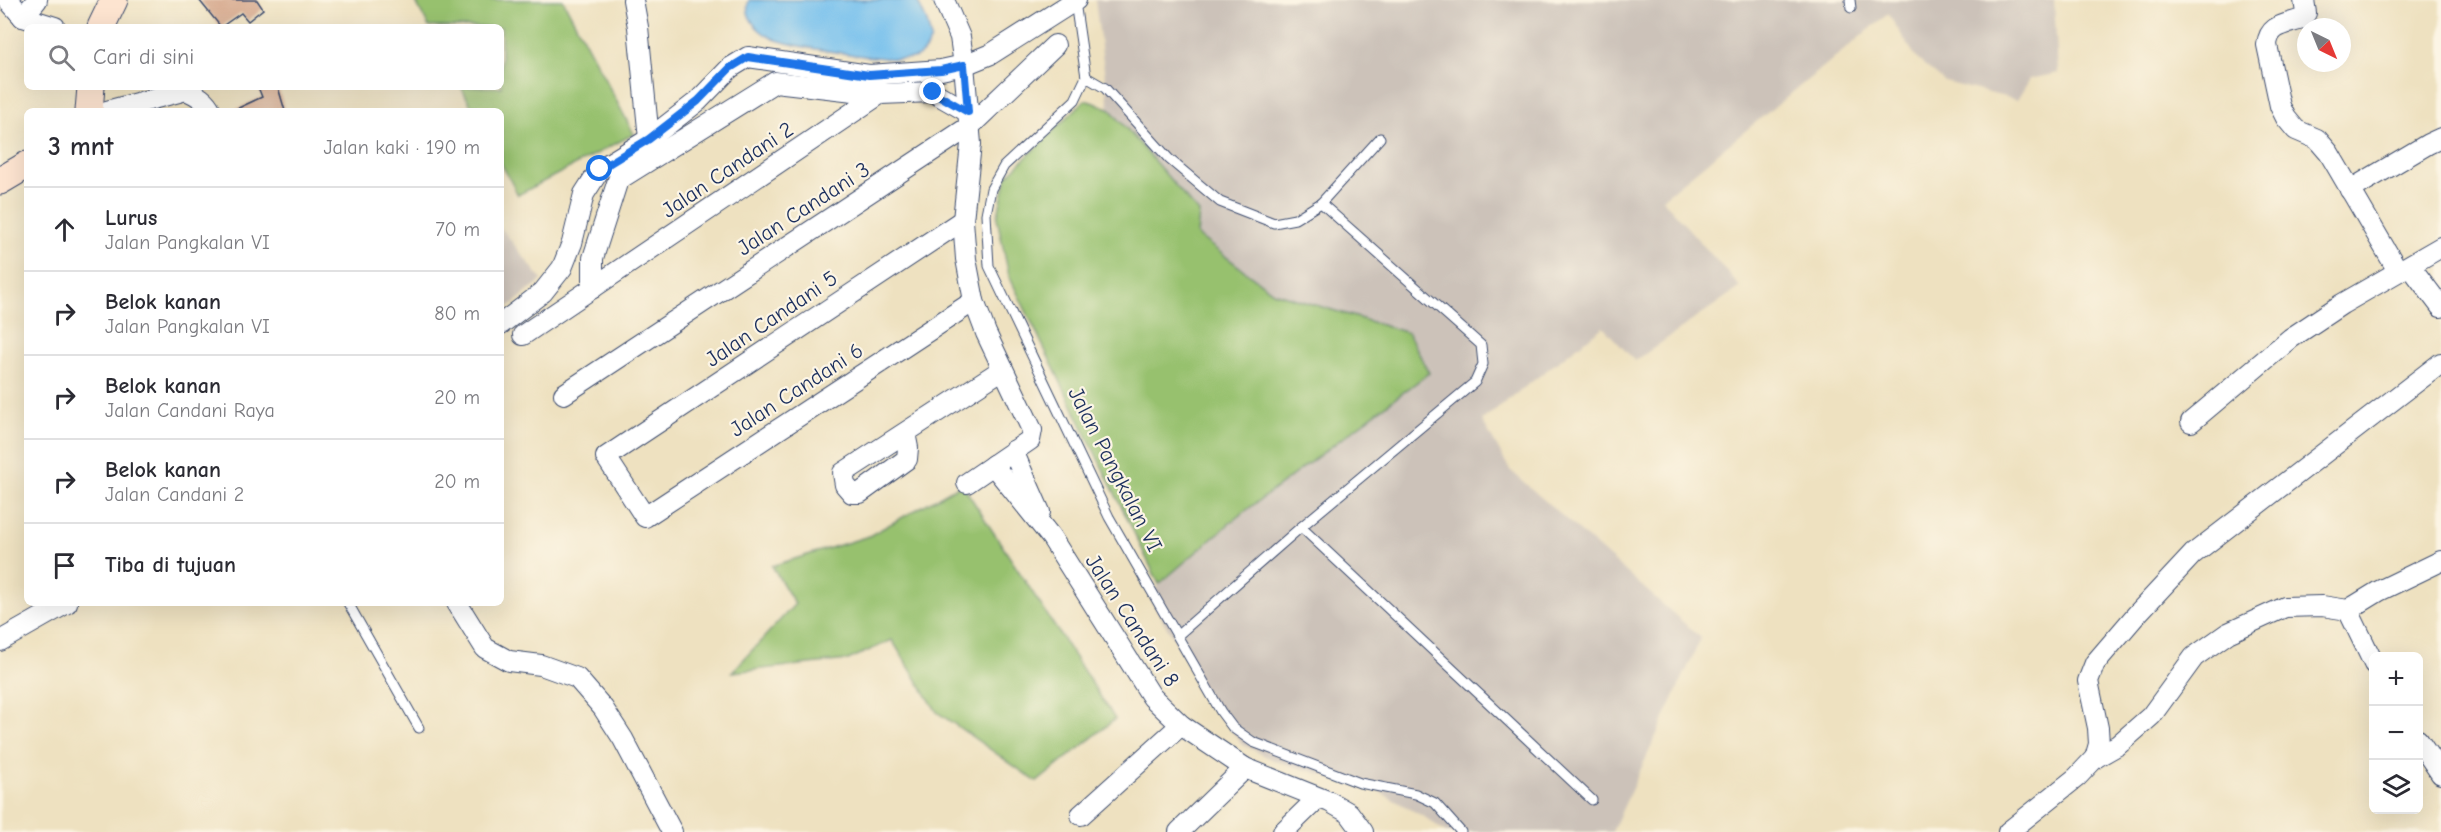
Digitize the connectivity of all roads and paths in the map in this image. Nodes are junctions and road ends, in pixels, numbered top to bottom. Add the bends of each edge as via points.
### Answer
1 (8, 0) edge
2 (37, 0) edge
3 (633, 0) edge
4 (944, 0) edge
5 (2304, 0) edge
6 (1076, 1) edge
7 (23, 17) junction
8 (45, 24) edge
9 (1054, 45) dead end
10 (964, 65) junction
11 (1086, 77) junction
12 (91, 90) edge
13 (186, 90) edge
14 (186, 90) edge
15 (880, 94) junction
16 (89, 108) edge
17 (118, 108) edge
18 (210, 108) edge
19 (969, 119) junction
20 (1380, 138) dead end
21 (2441, 138) edge
22 (649, 139) junction
23 (24, 167) edge
24 (0, 181) edge
25 (2350, 190) junction
26 (1321, 203) junction
27 (963, 220) junction
28 (2441, 247) edge
29 (2404, 268) junction
30 (593, 288) junction
31 (974, 301) junction
32 (2441, 307) edge
33 (504, 322) edge
34 (523, 335) dead end
35 (2441, 363) edge
36 (1003, 369) junction
37 (564, 394) dead end
38 (2191, 422) dead end
39 (904, 433) dead end
40 (1014, 451) junction
41 (993, 465) junction
42 (967, 483) dead end
43 (645, 517) joint
44 (1301, 527) junction
45 (1051, 537) junction
46 (2441, 561) edge
47 (61, 606) edge
48 (350, 606) edge
49 (459, 606) edge
50 (2348, 610) junction
51 (1178, 635) junction
52 (0, 642) edge
53 (2369, 655) edge
54 (1180, 725) junction
55 (419, 728) dead end
56 (2423, 747) edge
57 (2095, 758) junction
58 (1245, 768) junction
59 (2441, 774) edge
60 (1318, 798) junction
61 (1592, 800) dead end
62 (1081, 815) dead end
63 (672, 832) edge
64 (1179, 832) edge
65 (1283, 832) edge
66 (1363, 832) edge
67 (1461, 832) edge
68 (2008, 832) edge

1 - 7 street
2 - 7 street
3 - 22 street
4 - 10 street via 960,37
5 - 25 street via 2306,13 2302,19 2273,29 2268,35 2280,106 2296,130 2318,139
6 - 10 street via 991,54
6 - 11 lane
7 - 8 street
9 - 19 street, Jalan Candani 3
10 - 19 street
10 - 22 street via 869,75 748,57 730,68 698,101
11 - 26 lane via 1105,88 1169,159 1220,202 1274,223 1295,219
11 - 51 lane, Jalan Pangkalan VI via 1075,100 1004,166 991,189 986,214 989,266 1109,517
12 - 16 street
13 - 17 street
14 - 18 street
15 - 19 street via 933,92
15 - 30 street, Jalan Candani 2
15 - 30 street via 775,82 618,180 593,258
19 - 27 street via 971,144
19 - 37 street, Jalan Candani 3
20 - 26 lane
21 - 25 street
22 - 33 street via 600,169 584,194 562,268 543,292
23 - 24 street
25 - 29 street
26 - 44 lane via 1481,345 1484,364 1475,382
27 - 31 street
27 - 43 street, Jalan Candani 5 via 606,457
28 - 29 street
29 - 32 street
29 - 38 street via 2291,338
30 - 34 street, Jalan Candani 2
31 - 36 street
31 - 43 street, Jalan Candani 6
35 - 57 street via 2193,554 2137,614 2095,663 2088,681 2098,728
36 - 39 street
36 - 40 street via 1032,430 1030,440
40 - 41 street
40 - 45 street, Jalan Candani 8
41 - 42 street
41 - 45 street, Jalan Candani 8
44 - 51 lane
44 - 61 lane
45 - 54 street, Jalan Candani 8 via 1152,697
46 - 50 street
47 - 52 street
48 - 55 lane
49 - 63 street via 485,648 509,661 541,664 577,678 623,739
50 - 53 street
50 - 57 street via 2284,607 2228,633 2194,657 2151,716 2118,745
51 - 67 lane, Jalan Pangkalan VI via 1221,712 1233,728 1253,742 1360,783 1416,794 1435,803
54 - 58 street, Jalan Candani 8
54 - 62 street
56 - 59 street
57 - 68 street
58 - 60 street, Jalan Candani 8
58 - 64 street
60 - 65 street
60 - 66 street, Jalan Candani 8 via 1349,813

